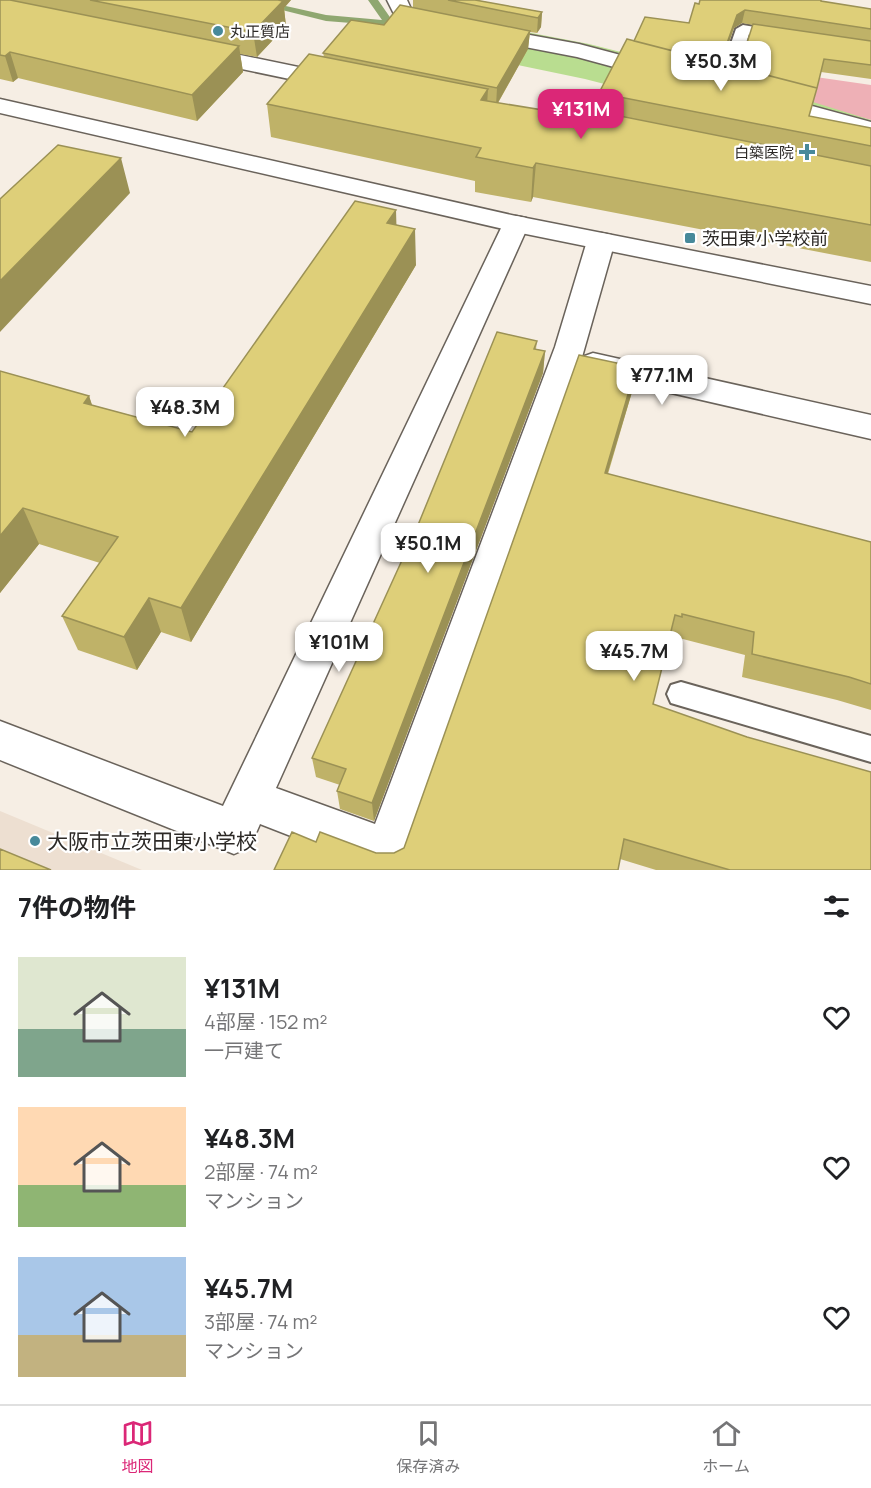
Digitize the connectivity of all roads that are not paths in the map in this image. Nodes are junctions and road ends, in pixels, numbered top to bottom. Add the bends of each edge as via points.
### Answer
1 (397, 0) edge
2 (790, 36) edge
3 (174, 49) edge
4 (678, 78) edge
5 (700, 83) edge
6 (360, 87) edge
7 (723, 89) junction
8 (0, 106) edge
9 (871, 129) edge
10 (516, 224) junction
11 (601, 241) junction
12 (871, 296) edge
13 (554, 356) junction
14 (871, 427) edge
15 (681, 694) dead end
16 (0, 740) edge
17 (871, 749) edge
18 (249, 799) junction

1 - 4 street via 404,16 579,51
2 - 7 lane via 743,29
3 - 6 street
5 - 7 street
7 - 9 street
8 - 10 street
10 - 11 street
10 - 18 street via 476,337
11 - 12 street
11 - 13 street
13 - 14 street
13 - 18 street via 387,851
15 - 17 lane
16 - 18 street via 234,832

